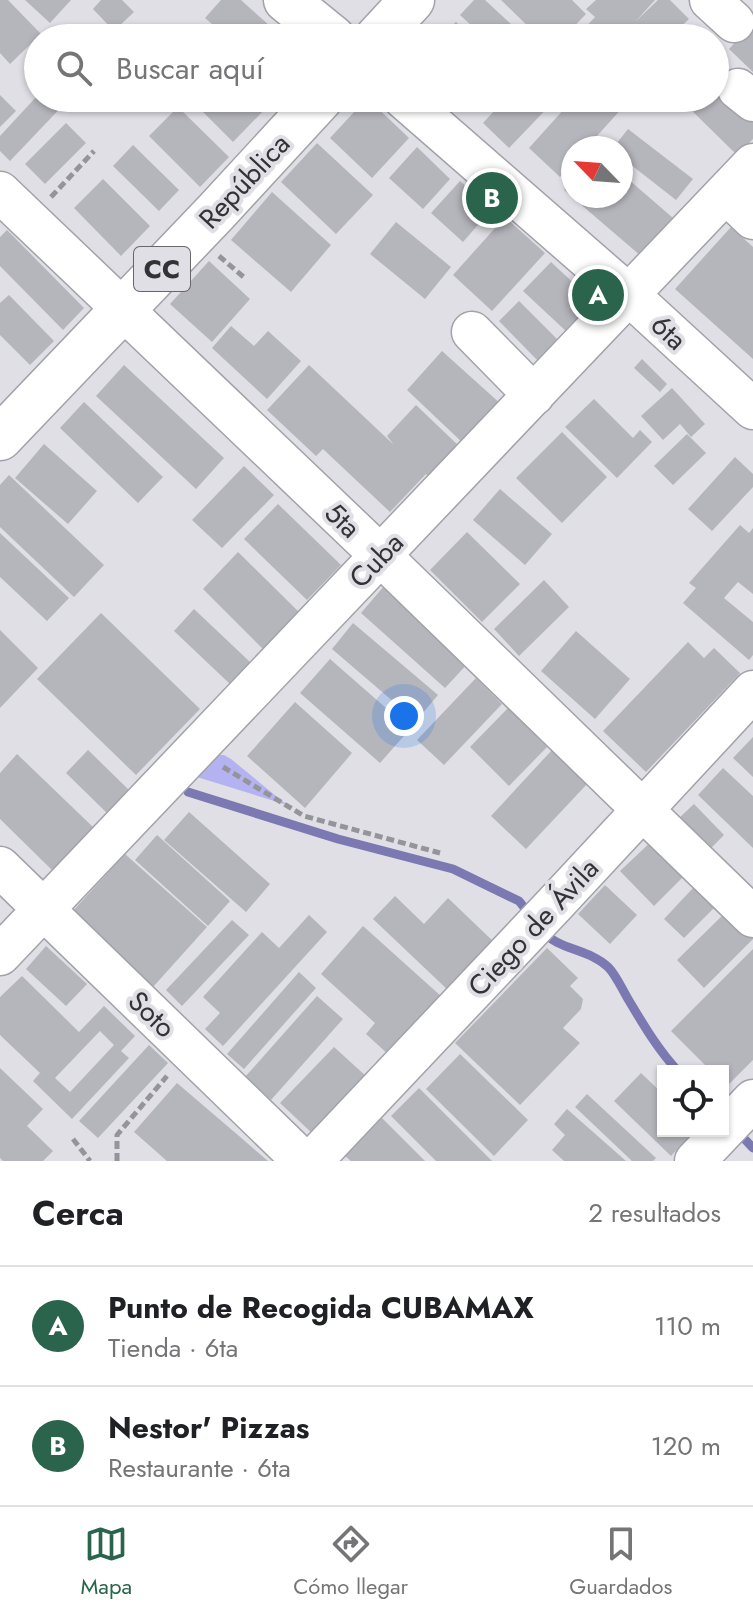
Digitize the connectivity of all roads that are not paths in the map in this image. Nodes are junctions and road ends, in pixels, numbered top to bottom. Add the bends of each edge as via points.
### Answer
1 (286, 0) edge
2 (412, 0) edge
3 (316, 24) edge
4 (390, 24) edge
5 (308, 112) edge
6 (419, 112) edge
7 (753, 164) edge
8 (0, 192) edge
9 (739, 206) edge
10 (629, 295) junction
11 (123, 309) junction
12 (472, 332) dead end
13 (534, 395) junction
14 (753, 409) edge
15 (0, 438) edge
16 (380, 555) junction
17 (753, 691) edge
18 (643, 810) junction
19 (0, 867) edge
20 (43, 909) junction
21 (753, 917) edge
22 (0, 955) edge
23 (749, 1104) edge
24 (704, 1151) edge
25 (303, 1161) edge
26 (312, 1161) edge

1 - 3 main road
2 - 4 main road
5 - 11 main road, República / CC
6 - 10 street, 6ta
7 - 9 street, Cuba
8 - 11 street, 5ta
9 - 10 street, Cuba
10 - 13 street, Cuba
10 - 14 street, 6ta
11 - 15 main road, República / CC
11 - 16 street, 5ta
12 - 13 street
13 - 16 street, Cuba
16 - 18 street, 5ta
16 - 20 street, Cuba
17 - 18 street, Ciego de Ávila
18 - 21 street, 5ta
18 - 26 street, Ciego de Ávila
19 - 20 street, Soto
20 - 22 street, Cuba
20 - 25 street, Soto
23 - 24 street

